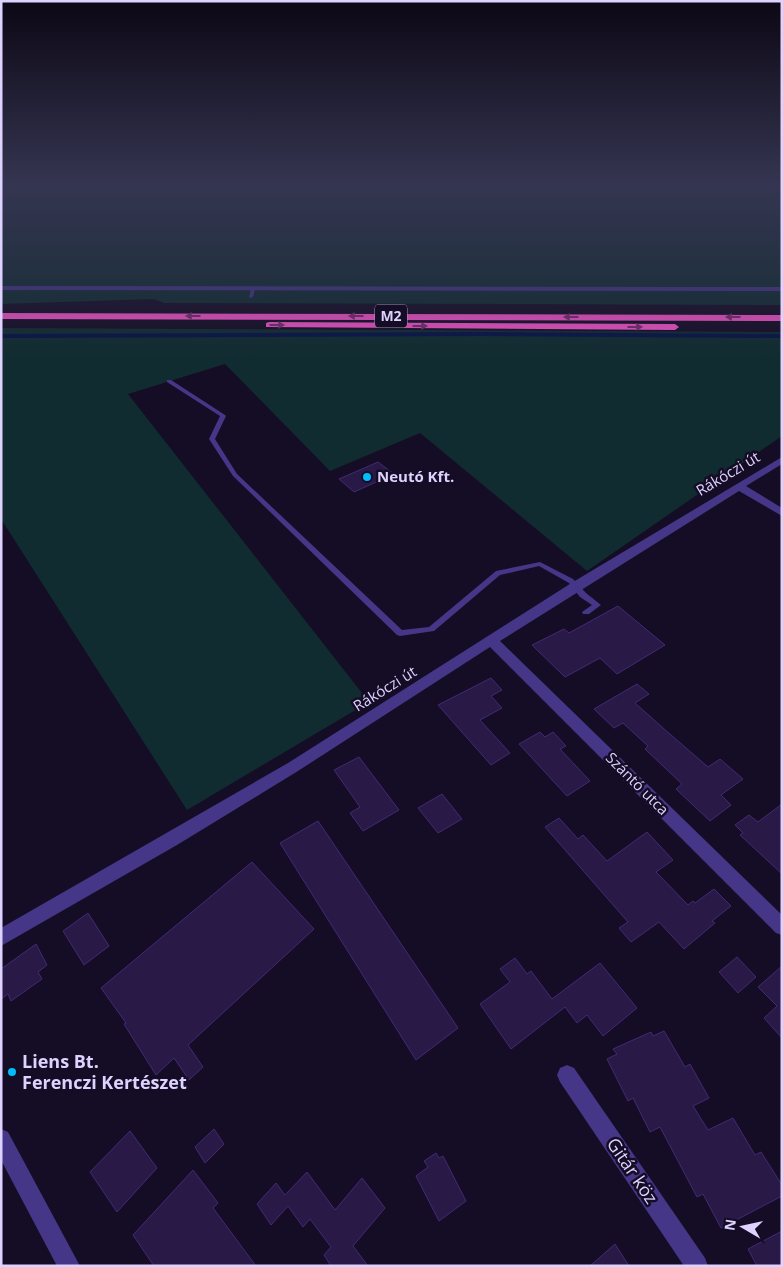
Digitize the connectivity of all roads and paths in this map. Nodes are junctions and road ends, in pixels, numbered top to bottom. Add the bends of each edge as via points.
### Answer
1 (1, 288) edge
2 (782, 289) edge
3 (1, 316) edge
4 (782, 318) edge
5 (1, 325) edge
6 (782, 327) edge
7 (169, 381) dead end
8 (782, 460) edge
9 (739, 486) junction
10 (782, 512) edge
11 (577, 585) junction
12 (586, 612) dead end
13 (492, 640) junction
14 (782, 927) edge
15 (1, 938) edge
16 (567, 1076) dead end
17 (1, 1139) edge
18 (69, 1266) edge
19 (697, 1266) edge

1 - 2 street via 252,293 480,286
4 -> 3 highway, M2
5 -> 6 highway, M2
7 - 11 lane via 223,416 212,439 235,476 400,633 431,629 498,573 540,564
8 - 9 street, Rákóczi út
9 - 10 street
9 - 11 street, Rákóczi út
11 - 12 lane via 583,595 597,605
11 - 13 street, Rákóczi út
13 - 14 street, Szántó utca
13 - 15 street, Rákóczi út via 285,772
16 - 19 street, Gitár köz
17 - 18 street

